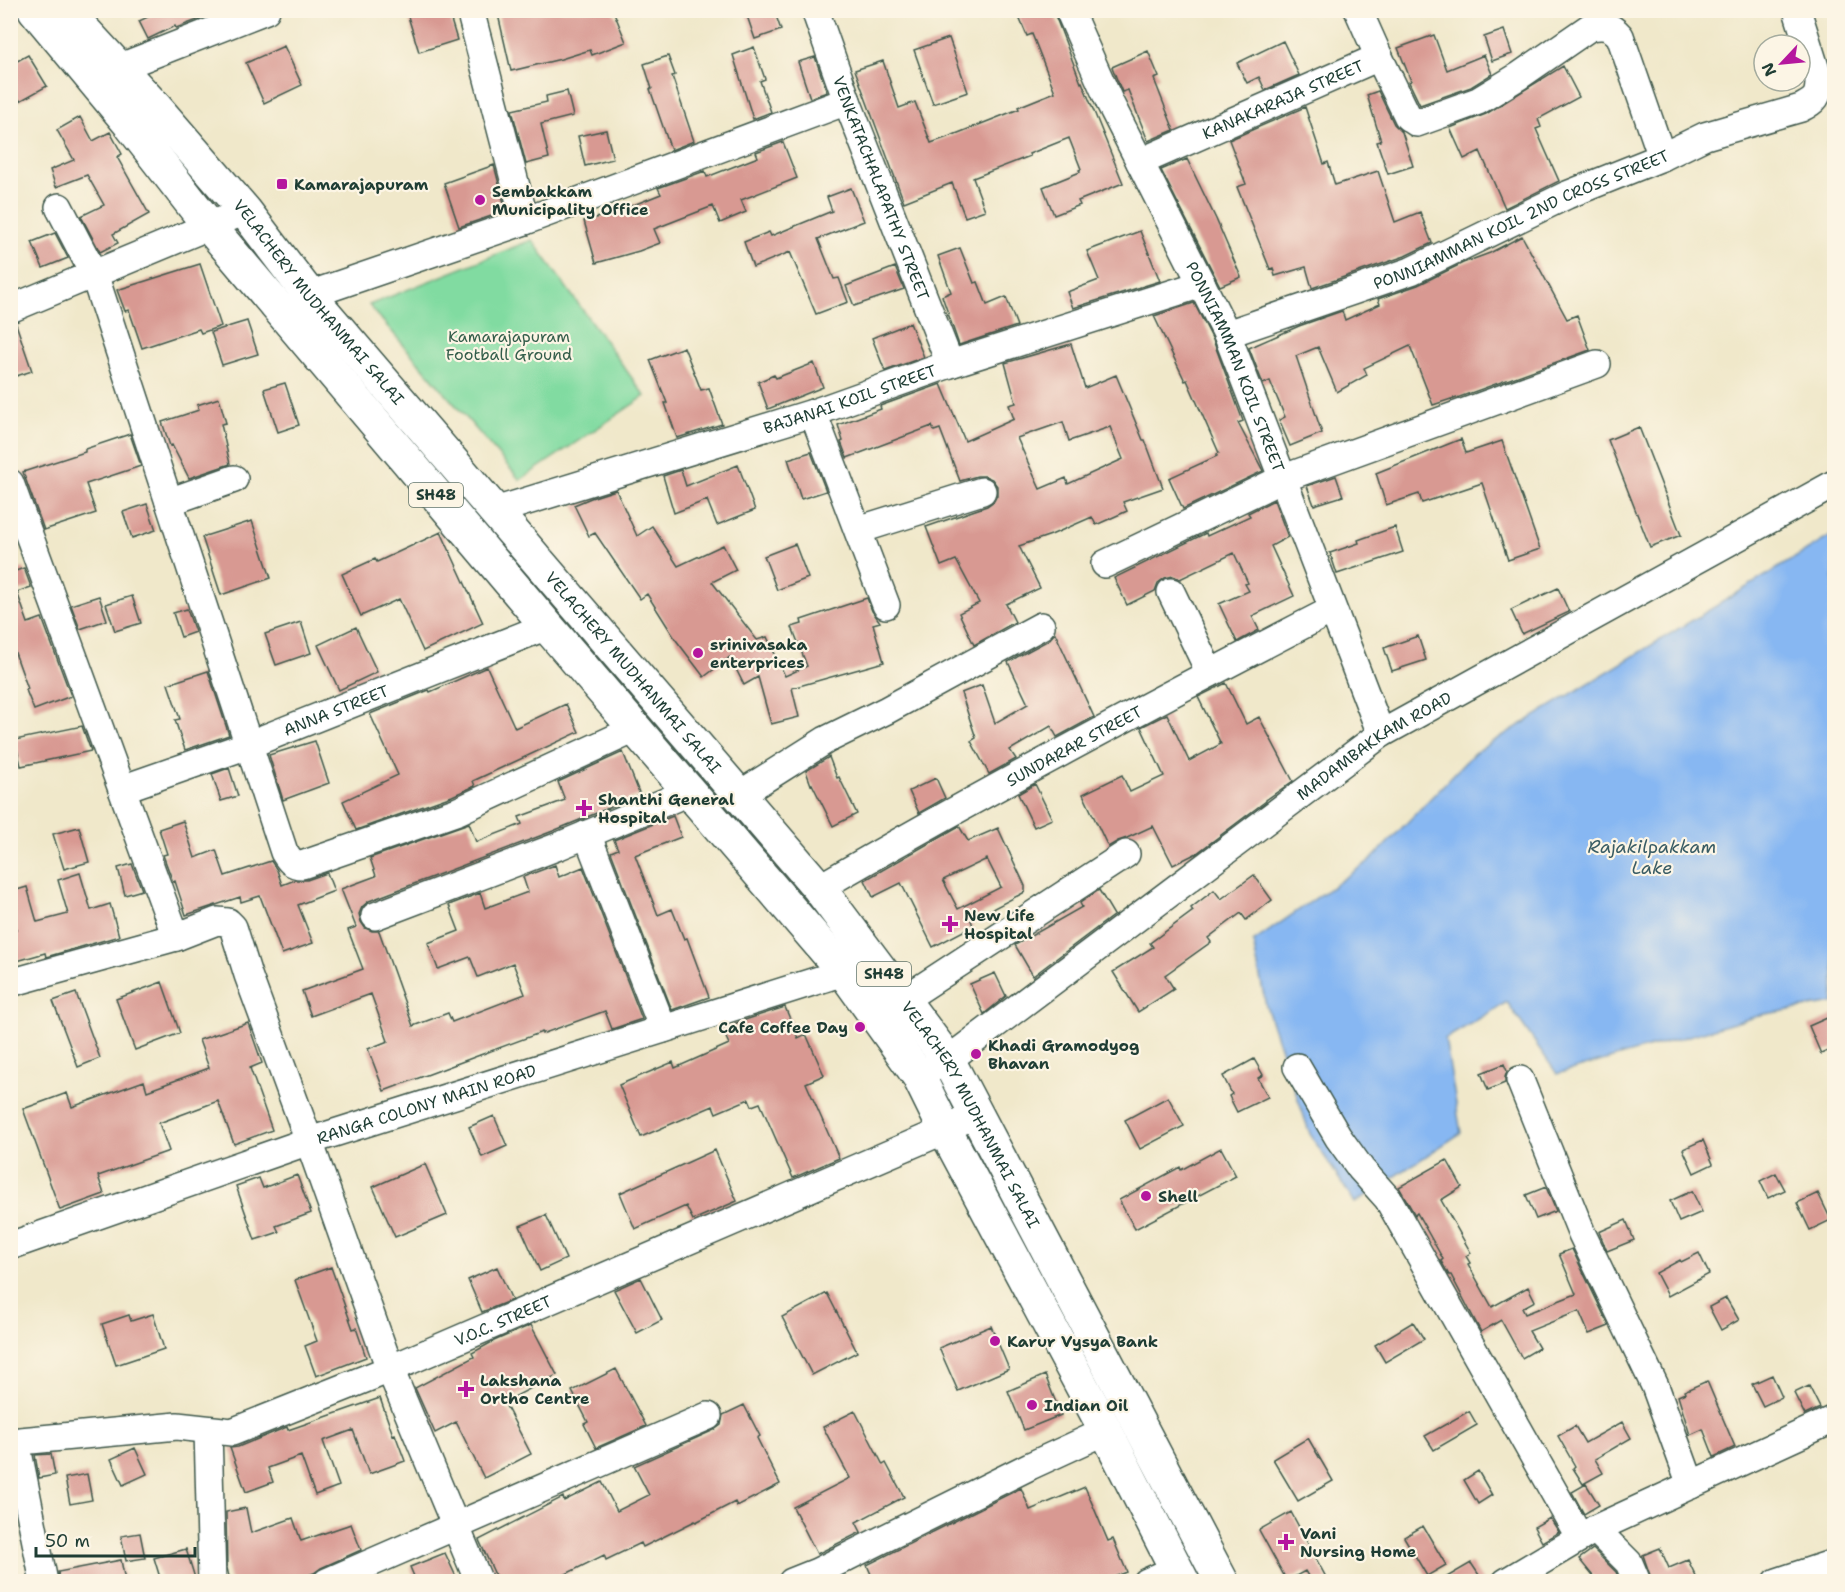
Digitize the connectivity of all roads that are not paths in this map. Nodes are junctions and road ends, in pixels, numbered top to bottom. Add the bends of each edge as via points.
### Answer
1 (35, 10) edge
2 (65, 10) edge
3 (266, 10) edge
4 (470, 10) edge
5 (815, 10) edge
6 (1069, 10) edge
7 (1358, 10) edge
8 (1797, 10) edge
9 (1379, 57) junction
10 (118, 68) junction
11 (847, 101) junction
12 (1662, 156) junction
13 (1140, 162) junction
14 (59, 207) dead end
15 (245, 212) junction
16 (525, 221) junction
17 (210, 227) junction
18 (94, 274) junction
19 (1202, 284) junction
20 (309, 295) junction
21 (10, 309) edge
22 (1227, 334) junction
23 (950, 364) junction
24 (1597, 364) dead end
25 (813, 413) junction
26 (1284, 478) junction
27 (234, 480) dead end
28 (10, 483) edge
29 (1834, 484) edge
30 (982, 491) dead end
31 (169, 502) junction
32 (495, 511) junction
33 (858, 530) junction
34 (1105, 564) dead end
35 (1172, 592) dead end
36 (886, 605) dead end
37 (1332, 610) junction
38 (547, 626) junction
39 (1041, 626) dead end
40 (1210, 673) junction
41 (635, 729) junction
42 (1381, 734) junction
43 (248, 745) junction
44 (122, 789) junction
45 (689, 792) junction
46 (739, 795) junction
47 (587, 834) junction
48 (1126, 854) dead end
49 (819, 888) junction
50 (375, 916) dead end
51 (176, 937) junction
52 (844, 972) junction
53 (10, 983) edge
54 (903, 1000) junction
55 (663, 1029) junction
56 (948, 1060) junction
57 (1297, 1067) dead end
58 (918, 1075) junction
59 (1520, 1080) dead end
60 (976, 1113) junction
61 (945, 1130) junction
62 (309, 1141) junction
63 (10, 1246) edge
64 (390, 1369) junction
65 (708, 1416) dead end
66 (1834, 1419) edge
67 (208, 1430) junction
68 (1106, 1431) junction
69 (13, 1442) edge
70 (1691, 1485) junction
71 (455, 1526) junction
72 (1588, 1533) junction
73 (1834, 1563) edge
74 (1169, 1577) edge
75 (44, 1581) edge
76 (212, 1581) edge
77 (327, 1581) edge
78 (479, 1581) edge
79 (792, 1581) edge
80 (1222, 1581) edge
81 (1506, 1581) edge
82 (1637, 1581) edge
83 (1777, 1581) edge

1 - 17 main road, VELACHERY MUDHANMAI SALAI / SH48
2 - 10 main road, VELACHERY MUDHANMAI SALAI / SH48
3 - 10 street
4 - 16 street
5 - 11 street, VENKATACHALAPATHY STREET
6 - 13 street, PONNIAMMAN KOIL STREET
7 - 9 street, KANAKARAJA STREET
8 - 12 street, PONNIAMMAN KOIL 2ND CROSS STREET via 1819,80 1814,101 1705,136
9 - 12 street via 1408,117 1416,123 1479,101 1590,27 1612,27 1620,36
9 - 13 street, KANAKARAJA STREET
10 - 15 main road, VELACHERY MUDHANMAI SALAI / SH48
11 - 16 street
11 - 23 street, VENKATACHALAPATHY STREET
12 - 22 street, PONNIAMMAN KOIL 2ND CROSS STREET via 1567,195 1411,271
13 - 19 street, PONNIAMMAN KOIL STREET
14 - 18 street
15 - 17 street
15 - 20 main road, VELACHERY MUDHANMAI SALAI / SH48
16 - 20 street
17 - 18 street
17 - 38 main road, VELACHERY MUDHANMAI SALAI / SH48
18 - 21 street
18 - 31 street
19 - 22 street, PONNIAMMAN KOIL STREET
19 - 23 street, BAJANAI KOIL STREET
20 - 32 main road, VELACHERY MUDHANMAI SALAI / SH48
22 - 26 street, PONNIAMMAN KOIL STREET
23 - 25 street, BAJANAI KOIL STREET
24 - 26 street
25 - 32 street, BAJANAI KOIL STREET
25 - 33 street
26 - 34 street
26 - 37 street, PONNIAMMAN KOIL STREET
27 - 31 street
28 - 44 street
29 - 42 street, MADAMBAKKAM ROAD
30 - 33 street
31 - 43 street
32 - 46 main road, VELACHERY MUDHANMAI SALAI / SH48
33 - 36 street
35 - 40 street
37 - 40 street, SUNDARAR STREET
37 - 42 street, PONNIAMMAN KOIL STREET
38 - 41 main road, VELACHERY MUDHANMAI SALAI / SH48
38 - 43 street, ANNA STREET
39 - 46 street via 826,740
40 - 49 street, SUNDARAR STREET
41 - 43 street via 458,811 302,865 294,865 284,852
41 - 45 main road, VELACHERY MUDHANMAI SALAI / SH48
42 - 56 street, MADAMBAKKAM ROAD
43 - 44 street, ANNA STREET
44 - 51 street
45 - 47 street
45 - 52 main road, VELACHERY MUDHANMAI SALAI / SH48
46 - 49 main road, VELACHERY MUDHANMAI SALAI / SH48
47 - 50 street
47 - 55 street
48 - 54 street
49 - 54 main road, VELACHERY MUDHANMAI SALAI / SH48
51 - 53 street
51 - 62 street via 216,921 234,927
52 - 55 street, RANGA COLONY MAIN ROAD
52 - 58 main road, VELACHERY MUDHANMAI SALAI / SH48
54 - 56 main road, VELACHERY MUDHANMAI SALAI / SH48
55 - 62 street, RANGA COLONY MAIN ROAD
56 - 58 street, MADAMBAKKAM ROAD
56 - 60 main road, VELACHERY MUDHANMAI SALAI / SH48
57 - 72 street via 1338,1137 1393,1207
58 - 61 main road, VELACHERY MUDHANMAI SALAI / SH48
59 - 70 street via 1582,1234 1655,1386
60 - 61 street, V.O.C. STREET
60 - 80 main road, VELACHERY MUDHANMAI SALAI / SH48
61 - 64 street, V.O.C. STREET
61 - 68 main road, VELACHERY MUDHANMAI SALAI / SH48
62 - 63 street, RANGA COLONY MAIN ROAD
62 - 64 street
64 - 67 street, V.O.C. STREET via 232,1432
64 - 71 street
65 - 71 street
66 - 70 street
67 - 69 street, V.O.C. STREET via 177,1426
67 - 76 street
68 - 74 main road, VELACHERY MUDHANMAI SALAI / SH48
68 - 79 street
69 - 75 street
70 - 72 street
71 - 77 street
71 - 78 street
72 - 81 street
72 - 82 street via 1629,1563
73 - 83 street

